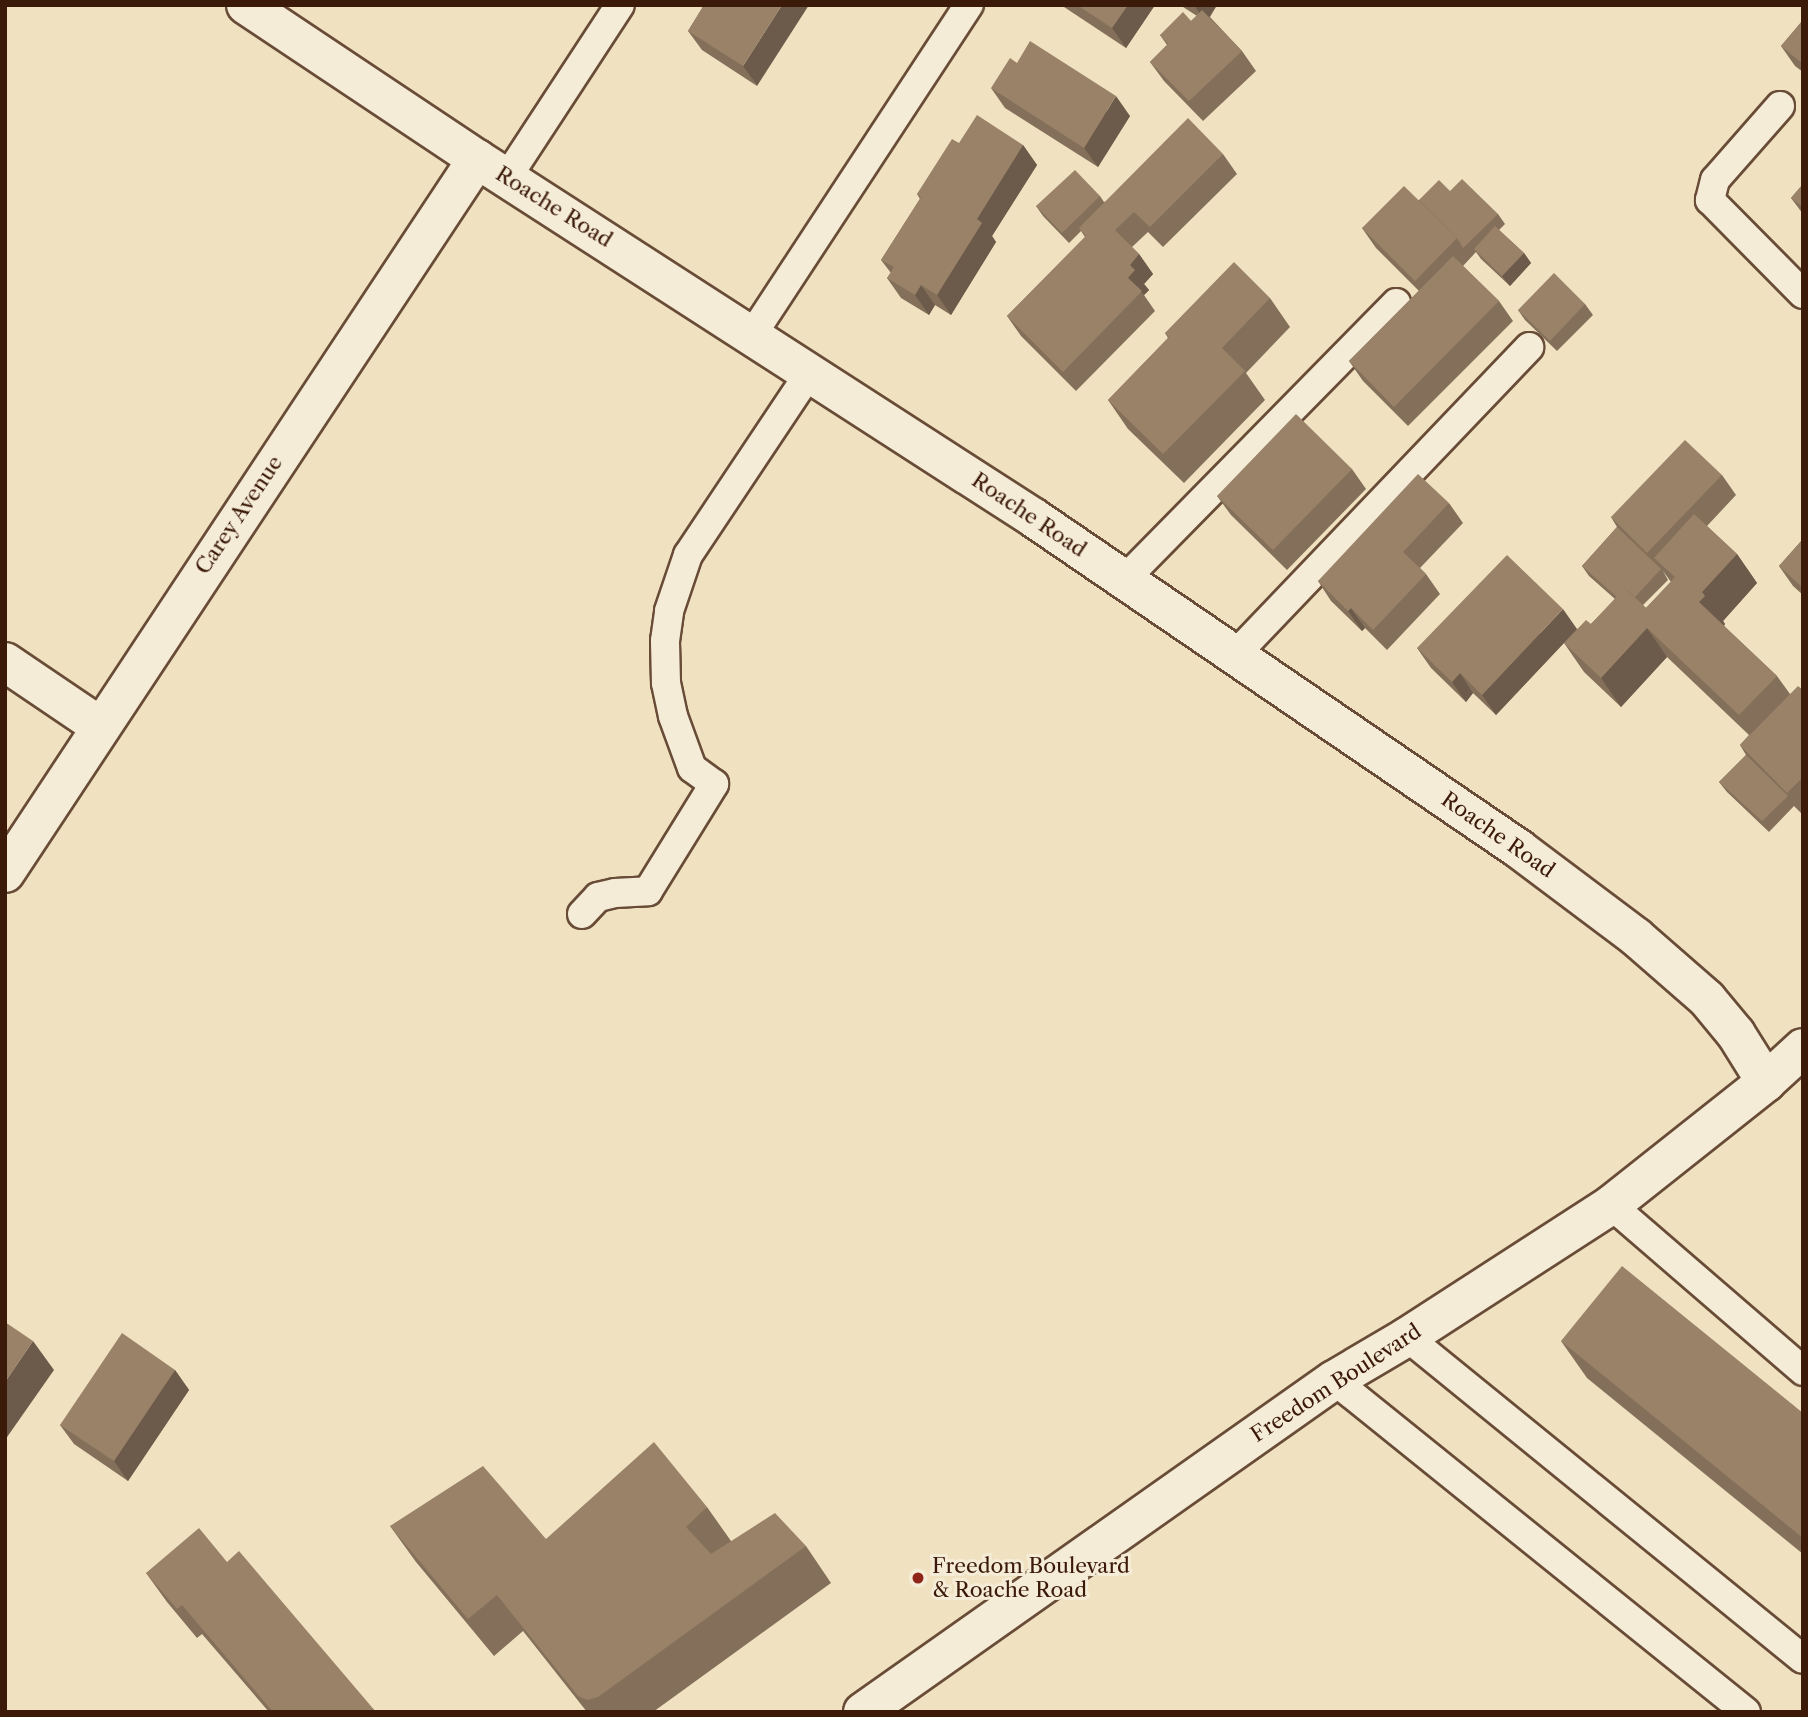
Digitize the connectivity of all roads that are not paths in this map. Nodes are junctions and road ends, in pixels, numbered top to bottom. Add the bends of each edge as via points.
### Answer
1 (246, 5) edge
2 (620, 5) edge
3 (969, 5) edge
4 (1780, 106) dead end
5 (492, 167) junction
6 (1803, 294) edge
7 (1396, 303) dead end
8 (752, 335) junction
9 (1529, 347) dead end
10 (810, 372) junction
11 (1125, 579) junction
12 (1235, 655) junction
13 (5, 662) edge
14 (101, 727) junction
15 (5, 873) edge
16 (582, 914) dead end
17 (1803, 1048) edge
18 (1766, 1082) junction
19 (1611, 1205) junction
20 (1407, 1337) junction
21 (1803, 1371) edge
22 (1334, 1380) junction
23 (1801, 1655) edge
24 (863, 1712) edge
25 (1746, 1712) edge

1 - 5 street, Roache Road
2 - 5 lane
3 - 8 lane
4 - 6 lane via 1715,180 1710,200
5 - 8 street, Roache Road
5 - 14 street, Carey Avenue
7 - 11 lane
8 - 10 street, Roache Road
9 - 12 lane
10 - 11 street, Roache Road
10 - 16 lane via 688,555 669,611 666,683 673,716 691,768 714,784 648,891 598,897
11 - 12 street, Roache Road
12 - 18 street, Roache Road via 1519,849 1636,937 1707,999
13 - 14 street
14 - 15 street, Carey Avenue
17 - 18 street, Freedom Boulevard
18 - 19 street, Freedom Boulevard
19 - 20 street, Freedom Boulevard
19 - 21 lane
20 - 22 street, Freedom Boulevard
20 - 23 lane
22 - 24 street, Freedom Boulevard
22 - 25 lane

